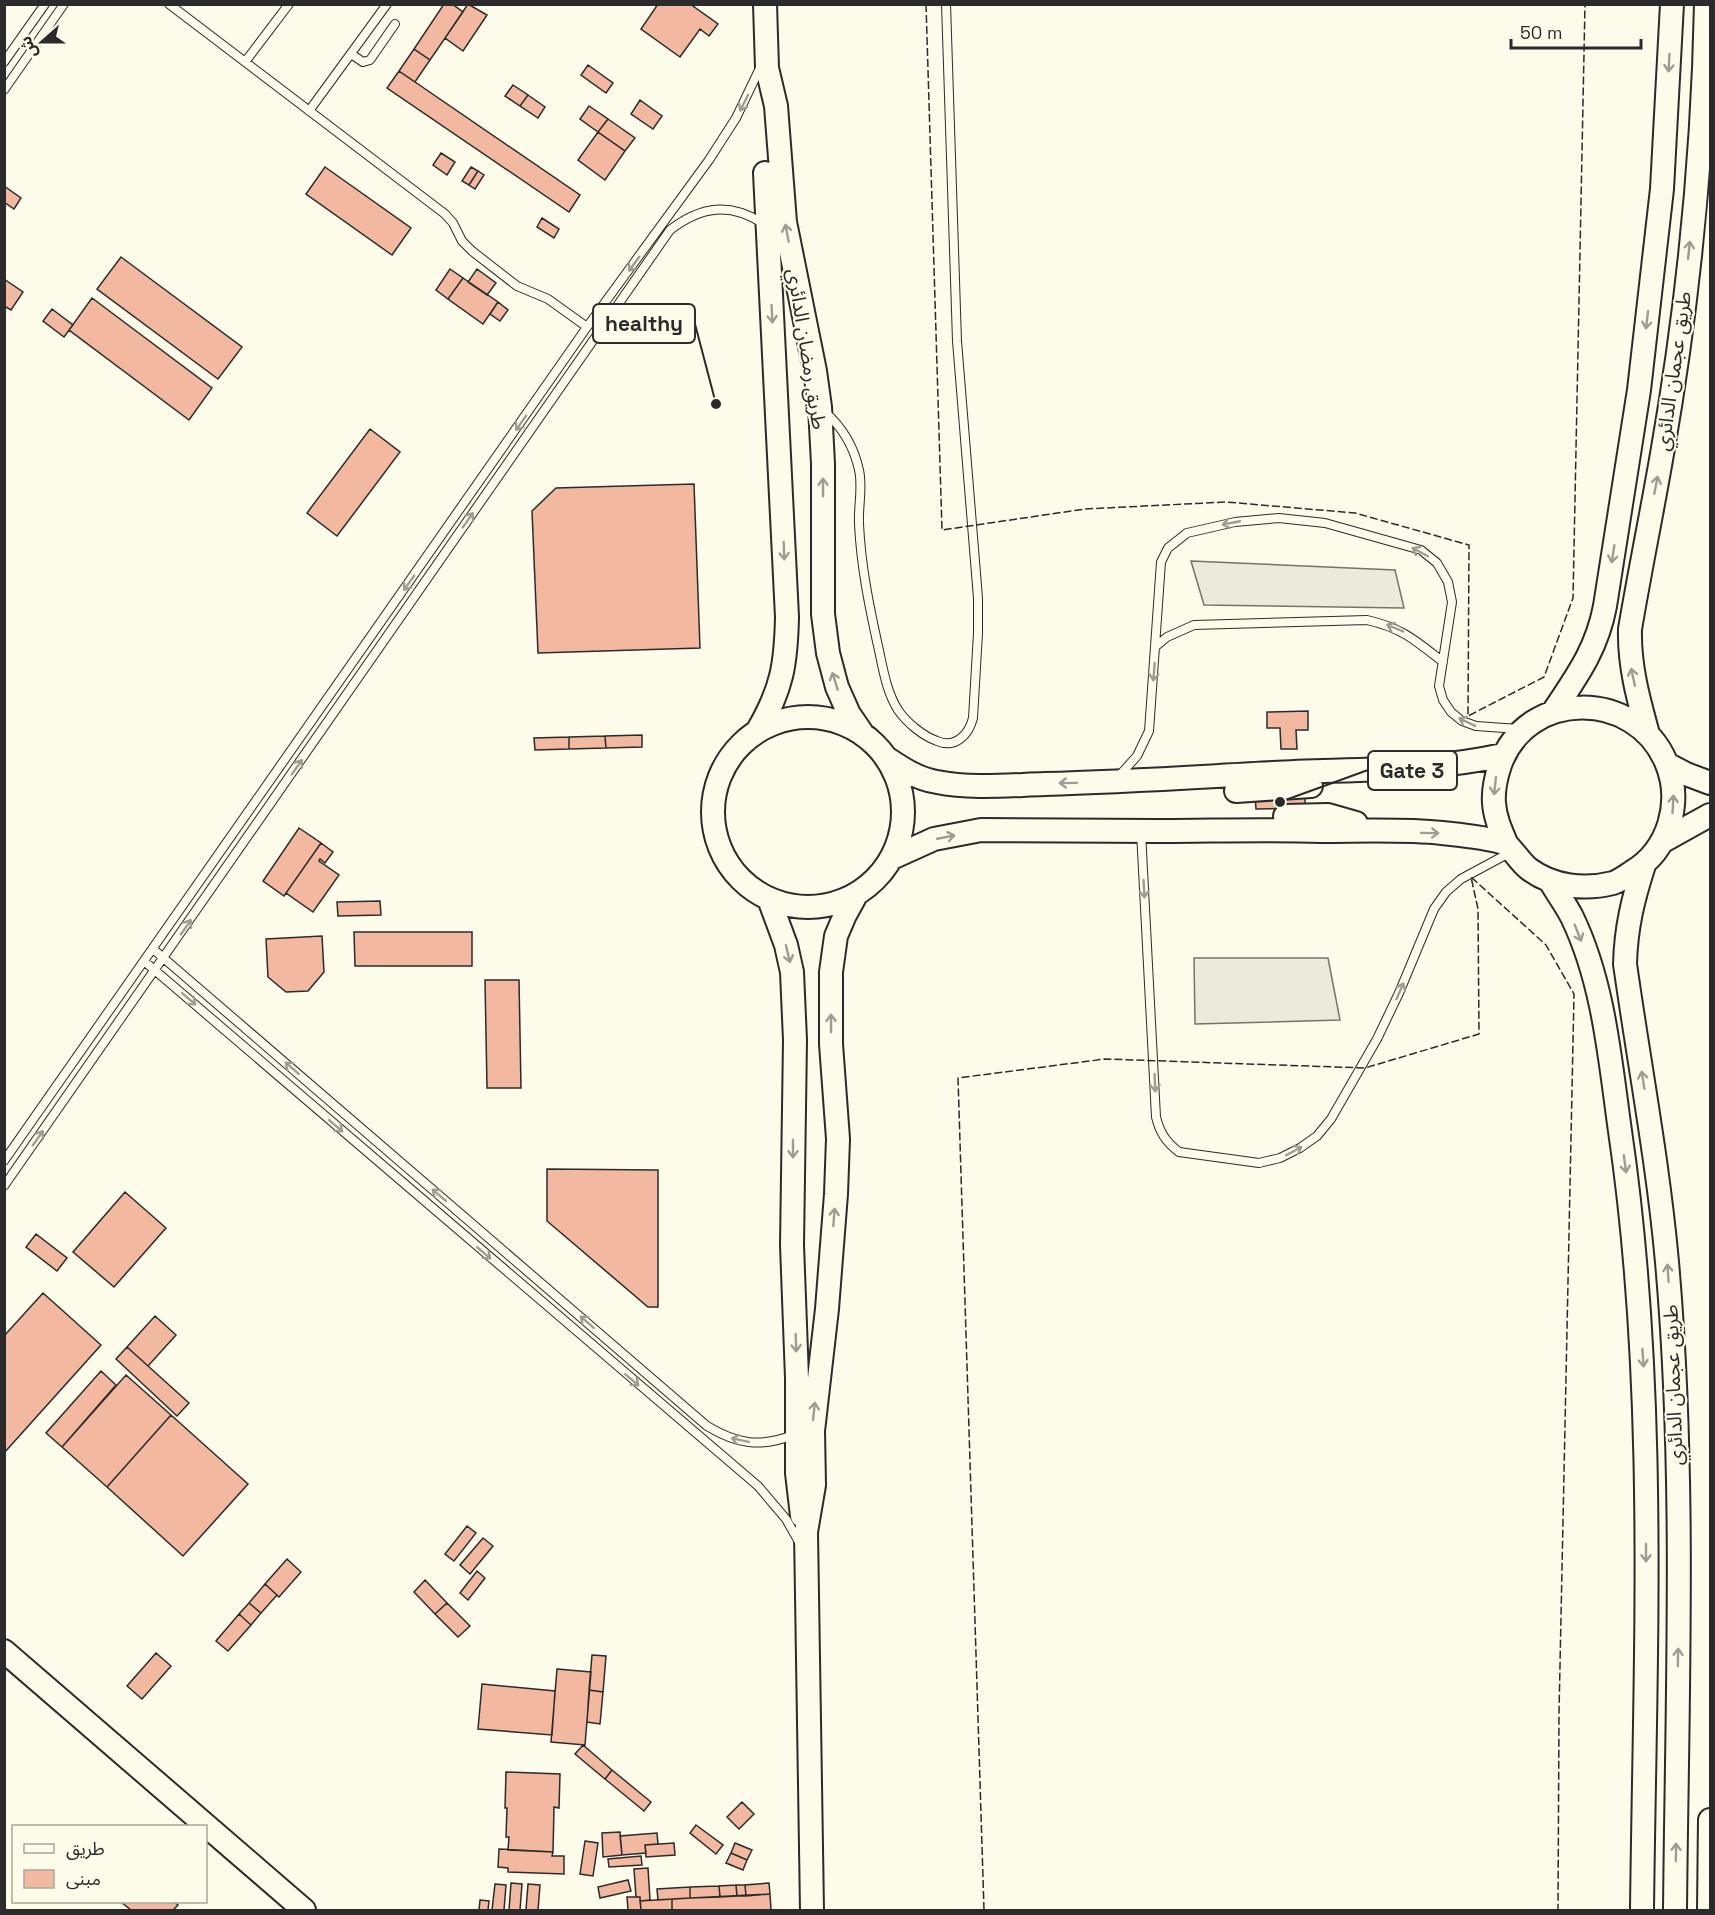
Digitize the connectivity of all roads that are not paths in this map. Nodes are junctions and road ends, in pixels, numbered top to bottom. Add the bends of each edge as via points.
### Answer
1 (45, 4) edge
2 (64, 4) edge
3 (169, 4) edge
4 (289, 4) edge
5 (387, 4) edge
6 (765, 4) edge
7 (946, 4) edge
8 (1672, 4) edge
9 (1706, 4) edge
10 (395, 24) dead end
11 (351, 54) junction
12 (767, 58) junction
13 (4, 62) edge
14 (245, 62) junction
15 (4, 90) edge
16 (309, 111) junction
17 (768, 226) junction
18 (587, 327) junction
19 (820, 407) junction
20 (1155, 647) junction
21 (1443, 662) junction
22 (1553, 712) junction
23 (1524, 729) junction
24 (758, 730) junction
25 (862, 733) junction
26 (1648, 734) junction
27 (1503, 755) junction
28 (888, 759) junction
29 (1667, 764) junction
30 (1395, 769) junction
31 (1156, 781) junction
32 (1112, 782) junction
33 (1710, 783) edge
34 (1710, 815) edge
35 (1148, 831) junction
36 (1389, 832) junction
37 (1663, 841) junction
38 (1509, 848) junction
39 (892, 858) junction
40 (1644, 865) junction
41 (1550, 881) junction
42 (856, 895) junction
43 (769, 899) junction
44 (153, 949) junction
45 (164, 958) junction
46 (144, 961) junction
47 (156, 970) junction
48 (4, 1161) edge
49 (4, 1186) edge
50 (797, 1433) junction
51 (806, 1532) junction
52 (806, 1557) junction
53 (4, 1651) edge
54 (4, 1670) edge
55 (1710, 1820) edge
56 (184, 1825) edge
57 (205, 1825) edge
58 (207, 1827) edge
59 (207, 1844) edge
60 (283, 1911) edge
61 (304, 1911) edge
62 (812, 1911) edge
63 (1642, 1911) edge
64 (1675, 1911) edge
65 (1709, 1911) edge

1 - 13 lane
2 - 15 lane
3 - 14 lane
4 - 14 lane
5 - 11 lane
6 - 12 street, طريق رمضان الدائري
7 - 19 lane via 957,341 978,619 973,718 962,739 938,742 916,729 899,711 887,688 862,563 860,471 844,433
8 -> 22 street, طريق عجمان الدائري via 1661,200 1638,390 1605,606 1593,649
26 -> 9 street, طريق عجمان الدائري via 1632,674 1630,628 1681,324 1697,160
10 - 11 lane via 370,60 363,62
11 - 16 lane
12 - 17 street, طريق رمضان الدائري via 762,109
12 -> 18 lane via 723,140
19 -> 12 street, طريق رمضان الدائري via 785,222 776,106
14 - 16 lane
16 - 18 lane via 448,217 472,252 517,286 548,299
17 -> 24 street, طريق رمضان الدائري via 787,617 780,687
45 -> 17 lane via 670,230 692,216 718,209 753,216
18 -> 44 lane
25 -> 19 street, طريق رمضان الدائري via 837,687 828,653 823,614
21 -> 20 lane via 1406,633 1367,620 1194,625
21 -> 20 lane via 1452,602 1448,582 1437,564 1421,550 1325,523 1279,518 1235,522 1186,533 1168,548 1161,562
20 -> 32 lane via 1149,731 1137,756
23 -> 21 lane via 1476,726 1451,712 1439,686
22 - 23 street
22 - 26 street via 1578,707 1604,709 1627,718
23 - 27 street
24 - 25 street via 783,719 810,716 837,721
24 - 43 street via 736,749 720,774 713,803 715,832 725,860 744,883
25 - 28 street
26 - 29 street
27 - 30 street
27 -> 38 street via 1494,800 1497,823
32 -> 28 street via 955,785 915,776
28 - 39 street via 899,783 903,808 901,834
29 - 33 street
37 -> 29 street via 1672,816 1674,789
30 - 31 street via 1340,784 1274,789 1204,792
30 - 31 street via 1342,758 1273,758 1189,766
31 - 32 street
34 - 37 street
35 - 36 street via 1198,842 1275,845 1335,844
35 - 36 street via 1205,815 1321,814
35 -> 38 lane via 1156,1117 1160,1131 1179,1152 1259,1162 1280,1158 1300,1148 1331,1119 1382,1030 1434,909 1461,879
39 -> 35 street via 934,839 981,830
36 -> 38 street via 1475,837
37 - 40 street
38 - 41 street via 1529,869
39 - 42 street via 876,879
40 - 41 street via 1616,882 1582,888
64 -> 40 street, طريق عجمان الدائري via 1678,1566 1674,1368 1655,1155 1625,964 1625,936
41 -> 63 street, طريق عجمان الدائري via 1572,917 1600,1004 1636,1265 1646,1464
42 - 43 street via 828,906 798,907
51 -> 42 street via 814,1485 813,1423 836,1194 838,1139 831,1044 831,972 836,936
43 -> 50 street via 792,972
44 - 45 lane
44 - 46 lane
45 - 47 lane
50 -> 45 lane via 761,1443 724,1436 707,1426
46 - 47 lane
46 - 48 lane
49 -> 47 lane
47 -> 52 lane via 758,1485 786,1519
50 - 51 street via 798,1493
51 - 52 street
52 - 62 street
53 - 57 street
54 - 56 street
55 - 65 street
58 - 61 street
59 - 60 street

